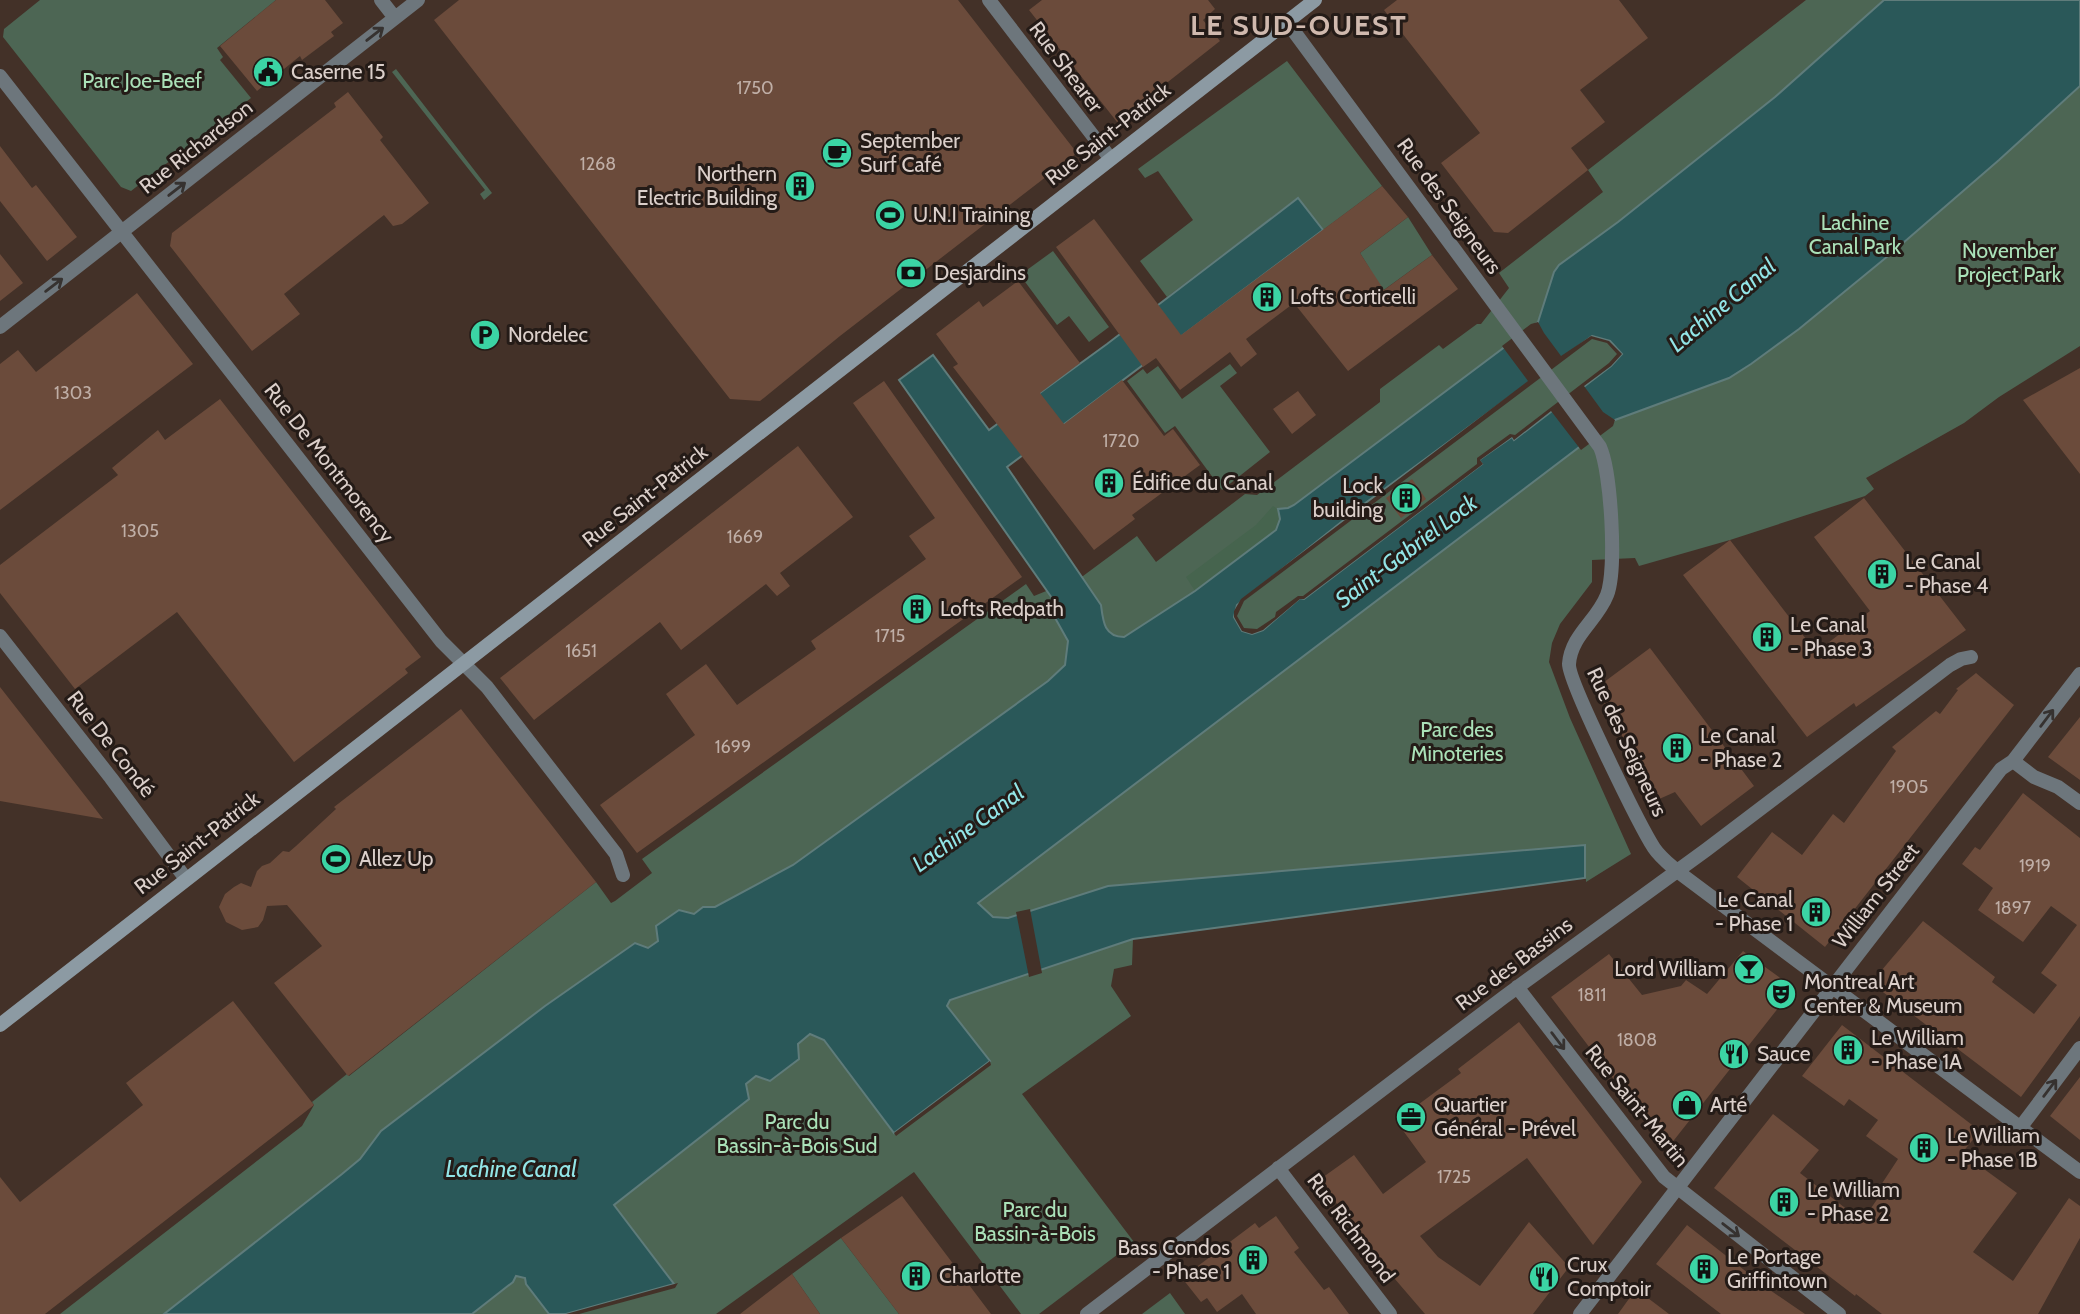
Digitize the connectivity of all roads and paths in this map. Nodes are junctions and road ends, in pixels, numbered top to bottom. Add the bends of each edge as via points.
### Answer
1 (381, 0) edge
2 (418, 0) edge
3 (989, 0) edge
4 (1315, 0) edge
5 (395, 18) junction
6 (1287, 22) junction
7 (0, 76) edge
8 (1110, 158) junction
9 (123, 231) junction
10 (0, 327) edge
11 (0, 636) edge
12 (1971, 657) dead end
13 (464, 663) junction
14 (2080, 674) edge
15 (2013, 761) junction
16 (2080, 803) edge
17 (1677, 871) junction
18 (624, 875) dead end
19 (186, 879) junction
20 (1517, 987) junction
21 (1832, 987) junction
22 (0, 1024) edge
23 (2080, 1048) edge
24 (2020, 1128) junction
25 (1278, 1168) junction
26 (2080, 1172) edge
27 (1677, 1189) junction
28 (1087, 1314) edge
29 (1390, 1314) edge
30 (1580, 1314) edge
31 (1839, 1314) edge

1 - 5 street
2 - 5 street, Rue Richardson
3 - 8 street, Rue Shearer
4 - 6 main road, Rue Saint-Patrick
9 -> 5 street, Rue Richardson
6 - 8 main road, Rue Saint-Patrick
6 - 17 street, Rue des Seigneurs via 1603,455 1612,575 1603,603 1572,649 1569,671 1652,844
7 - 9 street, Rue De Montmorency
8 - 13 main road, Rue Saint-Patrick
10 -> 9 street, Rue Richardson
9 - 13 street, Rue De Montmorency via 424,620
11 - 19 street, Rue De Condé
12 - 17 street, Rue des Bassins via 1950,665
13 - 18 street, Rue De Montmorency via 616,854
13 - 19 main road, Rue Saint-Patrick
15 -> 14 street, William Street
15 - 16 street
15 - 21 street, William Street via 2001,769
17 - 20 street, Rue des Bassins
17 - 21 street, Rue des Seigneurs
19 - 22 main road, Rue Saint-Patrick
20 - 25 street, Rue des Bassins
20 -> 27 street, Rue Saint-Martin via 1652,1164
21 - 24 street, Rue des Seigneurs
21 - 27 street, William Street
24 -> 23 street
24 - 26 street, Rue des Seigneurs
25 - 28 street, Rue des Bassins
25 - 29 street, Rue Richmond
27 - 30 street, William Street
27 -> 31 street, Rue Saint-Martin

